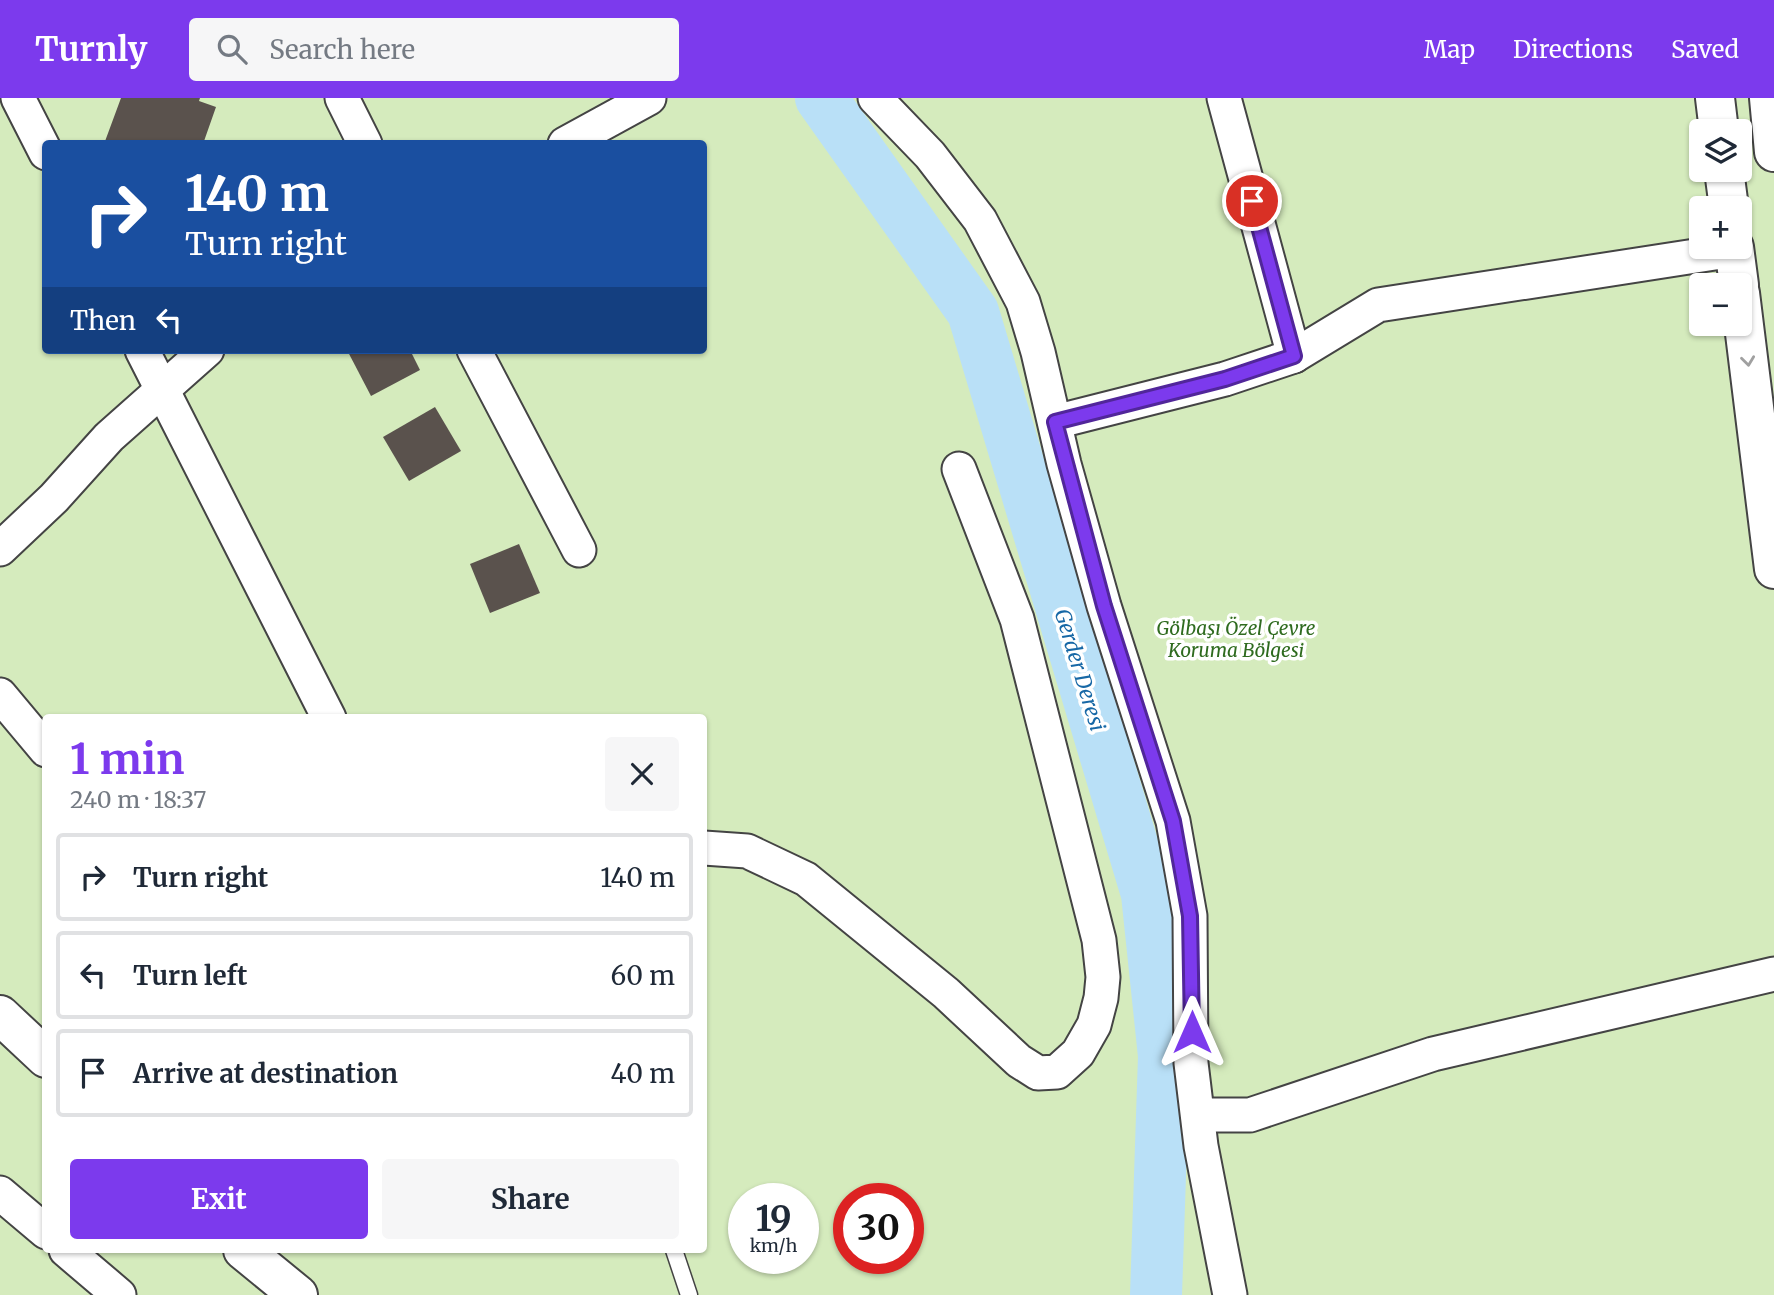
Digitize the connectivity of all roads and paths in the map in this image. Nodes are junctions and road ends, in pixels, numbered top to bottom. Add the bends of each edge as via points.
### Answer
1 (18, 98) edge
2 (342, 98) edge
3 (649, 98) edge
4 (876, 98) edge
5 (1224, 98) edge
6 (1715, 98) edge
7 (1769, 98) edge
8 (1718, 119) edge
9 (363, 140) edge
10 (572, 140) edge
11 (42, 145) edge
12 (1774, 152) edge
13 (1735, 261) edge
14 (1745, 336) edge
15 (144, 354) edge
16 (202, 354) edge
17 (476, 354) edge
18 (1294, 356) junction
19 (162, 389) junction
20 (1055, 422) junction
21 (959, 469) dead end
22 (0, 549) edge
23 (579, 550) dead end
24 (1774, 569) edge
25 (0, 695) edge
26 (327, 714) edge
27 (42, 745) edge
28 (707, 848) edge
29 (1774, 974) edge
30 (0, 1015) edge
31 (42, 1054) edge
32 (1198, 1115) junction
33 (0, 1193) edge
34 (42, 1229) edge
35 (70, 1253) edge
36 (247, 1253) edge
37 (675, 1253) edge
38 (119, 1295) edge
39 (298, 1295) edge
40 (689, 1295) edge
41 (1230, 1295) edge

1 - 11 street
2 - 9 street
3 - 10 street
4 - 20 street via 930,155 980,219 1005,264 1023,302
5 - 18 street
6 - 8 street
7 - 12 street
13 - 18 street via 1378,305
14 -> 24 street
15 - 19 street
16 - 19 street
17 - 23 street
18 - 20 street via 1225,379
19 - 22 street
19 - 26 street
20 - 32 street via 1104,606 1173,821 1190,916 1191,1063
21 - 28 street via 1017,619 1099,940 1101,998 1094,1024 1078,1053 1058,1072 1030,1070 946,993 806,879 747,851
25 - 27 street
29 - 32 street via 1433,1054 1250,1115
30 - 31 street
32 - 41 street
33 - 34 street
35 - 38 street
36 - 39 street
37 - 40 lane

